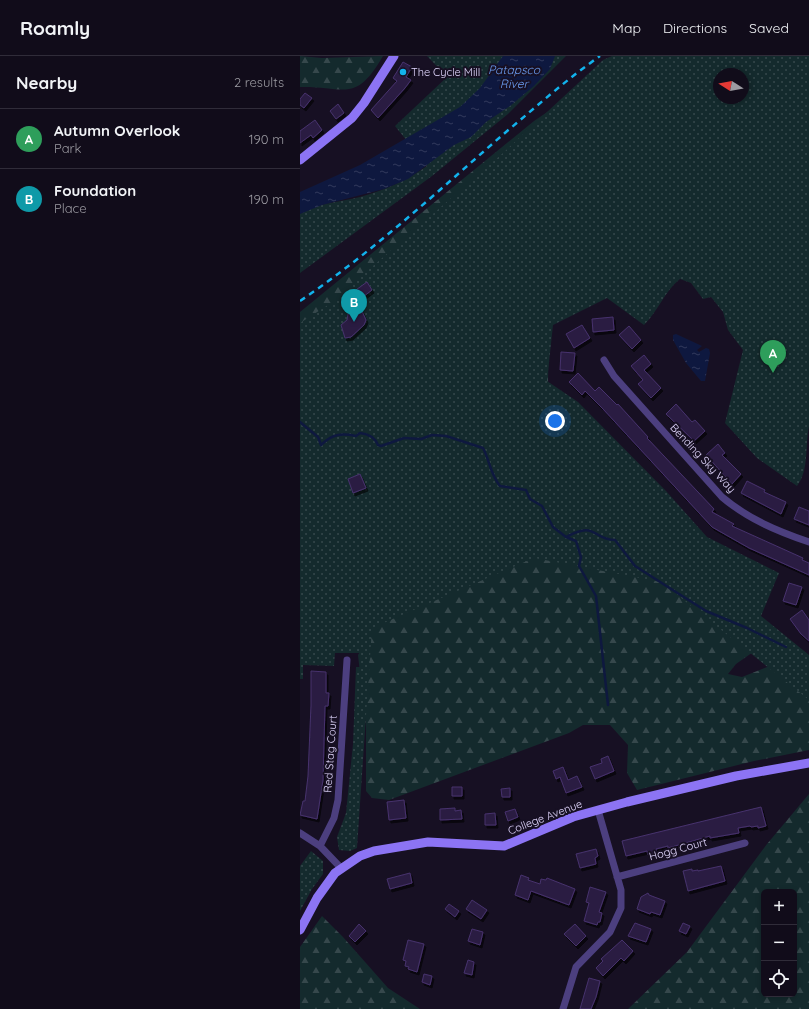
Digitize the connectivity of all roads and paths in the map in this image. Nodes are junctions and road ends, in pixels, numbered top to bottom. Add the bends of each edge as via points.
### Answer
1 (394, 56) edge
2 (300, 160) edge
3 (604, 360) dead end
4 (809, 542) edge
5 (347, 660) dead end
6 (809, 763) edge
7 (598, 810) junction
8 (300, 833) edge
9 (320, 846) junction
10 (741, 847) dead end
11 (341, 868) junction
12 (617, 877) junction
13 (300, 930) edge
14 (563, 1009) edge

1 - 2 street via 352,118
3 - 4 street, Bending Sky Way via 614,376 727,501 760,523
5 - 9 street, Red Stag Court via 338,800 334,818
6 - 7 street, College Avenue via 736,776
7 - 11 street, College Avenue via 504,846 447,842 405,845 360,856
7 - 12 street
8 - 9 street
9 - 11 street
10 - 12 street, Hogg Court
11 - 13 street, College Avenue via 316,898
12 - 14 street via 622,899 619,914 610,932 576,967

